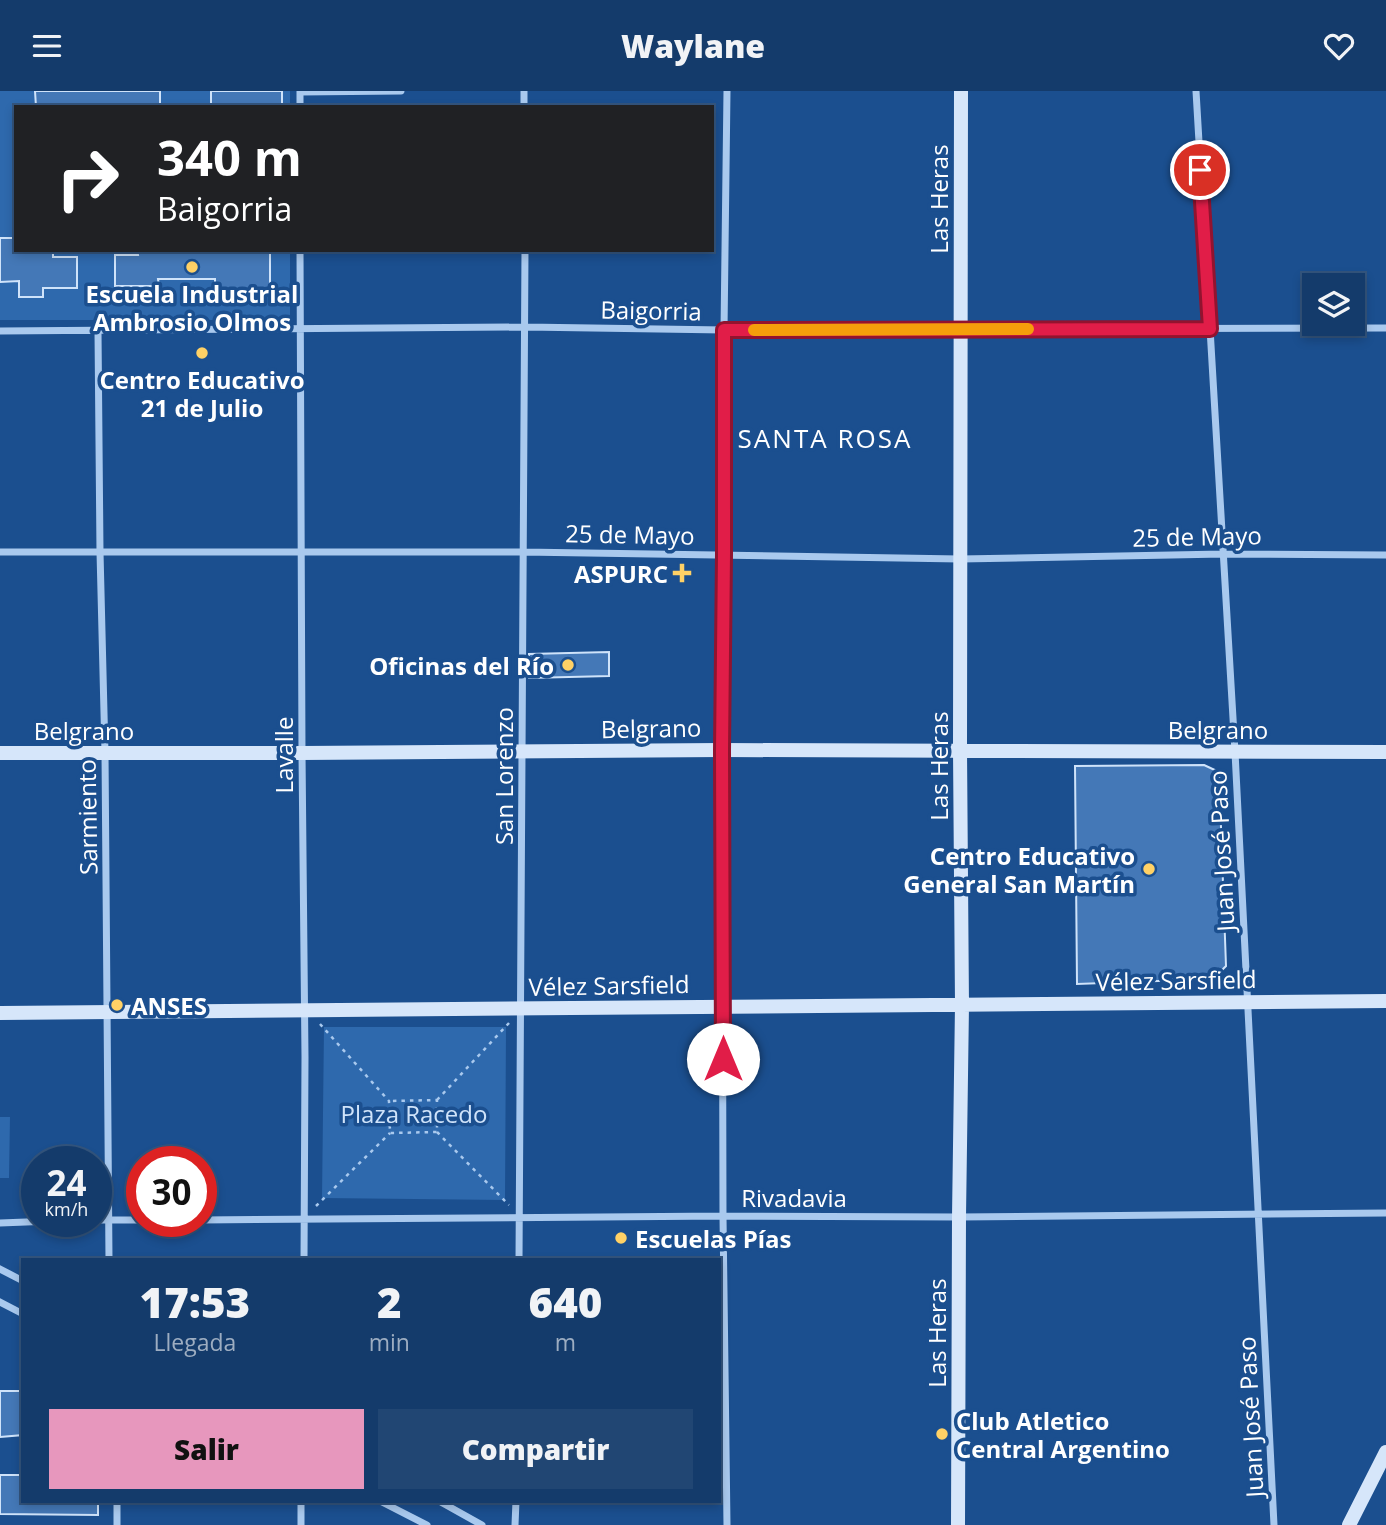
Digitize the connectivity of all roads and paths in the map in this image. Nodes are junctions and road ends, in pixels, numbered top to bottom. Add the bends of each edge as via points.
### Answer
1 (401, 91) edge
2 (727, 91) edge
3 (961, 91) edge
4 (1196, 91) edge
5 (300, 92) edge
6 (300, 252) edge
7 (526, 252) edge
8 (526, 327) junction
9 (961, 328) junction
10 (1386, 328) edge
11 (300, 329) junction
12 (1210, 329) junction
13 (724, 330) junction
14 (0, 331) edge
15 (98, 331) junction
16 (0, 552) edge
17 (100, 552) junction
18 (302, 552) junction
19 (523, 552) junction
20 (724, 554) junction
21 (1223, 554) junction
22 (1386, 555) edge
23 (960, 559) junction
24 (722, 750) junction
25 (960, 750) junction
26 (523, 752) junction
27 (1235, 752) junction
28 (1386, 752) edge
29 (0, 753) edge
30 (105, 753) junction
31 (302, 753) junction
32 (1386, 1001) edge
33 (1248, 1002) junction
34 (962, 1005) junction
35 (723, 1006) junction
36 (521, 1009) junction
37 (304, 1010) junction
38 (108, 1012) junction
39 (0, 1013) edge
40 (437, 1100) junction
41 (389, 1101) junction
42 (437, 1132) junction
43 (390, 1133) junction
44 (108, 1146) edge
45 (1386, 1213) edge
46 (1259, 1215) junction
47 (723, 1216) junction
48 (520, 1217) junction
49 (959, 1217) junction
50 (305, 1219) junction
51 (217, 1220) edge
52 (21, 1222) edge
53 (0, 1223) edge
54 (108, 1237) edge
55 (109, 1258) edge
56 (304, 1258) edge
57 (519, 1258) edge
58 (0, 1269) edge
59 (21, 1280) edge
60 (0, 1302) edge
61 (21, 1313) edge
62 (1386, 1452) edge
63 (117, 1503) edge
64 (301, 1503) edge
65 (384, 1503) edge
66 (443, 1503) edge
67 (516, 1503) edge
68 (117, 1525) edge
69 (301, 1525) edge
70 (427, 1525) edge
71 (482, 1525) edge
72 (515, 1525) edge
73 (727, 1525) edge
74 (958, 1525) edge
75 (1274, 1525) edge
76 (1349, 1525) edge

1 - 5 street
2 - 13 street
3 - 9 main road, Las Heras
4 - 12 street, Juan José Paso
6 - 11 street, Lavalle
7 - 8 street, San Lorenzo
8 - 11 street, Baigorria
8 - 13 street, Baigorria
8 - 19 street, San Lorenzo
9 - 12 street, Baigorria
9 - 13 street, Baigorria
9 - 23 main road, Las Heras
10 - 12 street, Baigorria
11 - 15 street, Baigorria
11 - 18 street, Lavalle
12 - 21 street, Juan José Paso
13 - 20 street
14 - 15 street, Baigorria
15 - 17 street, Sarmiento
16 - 17 street, 25 de Mayo
17 - 18 street, 25 de Mayo
17 - 30 street, Sarmiento
18 - 19 street, 25 de Mayo
18 - 31 street, Lavalle
19 - 20 street, 25 de Mayo
19 - 26 street, San Lorenzo
20 - 23 street, 25 de Mayo
20 - 24 street
21 - 22 street, 25 de Mayo
21 - 23 street, 25 de Mayo
21 - 27 street, Juan José Paso
23 - 25 main road, Las Heras
24 - 25 main road, Belgrano
24 - 26 main road, Belgrano
24 - 35 street
25 - 27 main road, Belgrano
25 - 34 main road, Las Heras
26 - 31 main road, Belgrano
26 - 36 street, San Lorenzo
27 - 28 main road, Belgrano
27 - 33 street, Juan José Paso
29 - 30 main road, Belgrano
30 - 31 main road, Belgrano
30 - 38 street, Sarmiento
31 - 37 street, Lavalle
32 - 33 main road, Vélez Sarsfield
33 - 34 main road, Vélez Sarsfield
33 - 46 street, Juan José Paso
34 - 35 main road, Vélez Sarsfield
34 - 49 main road, Las Heras
35 - 36 main road, Vélez Sarsfield
35 - 47 street
36 - 37 main road, Vélez Sarsfield
36 - 40 path
36 - 48 street, San Lorenzo
37 - 38 main road, Vélez Sarsfield
37 - 41 path
37 - 50 street, Lavalle
38 - 39 main road, Vélez Sarsfield
38 - 44 street, Sarmiento
40 - 41 path
40 - 42 path
41 - 43 path
42 - 43 path
42 - 48 path
43 - 50 path
45 - 46 street, Rivadavia
46 - 49 street, Rivadavia
46 - 75 street, Juan José Paso
47 - 48 street, Rivadavia
47 - 49 street, Rivadavia
47 - 73 street
48 - 50 street, Rivadavia
48 - 57 street, San Lorenzo
49 - 74 main road, Las Heras
50 - 51 street, Rivadavia
50 - 56 street, Lavalle
52 - 53 street
54 - 55 street, Sarmiento
58 - 59 street
60 - 61 street
62 - 76 main road
63 - 68 street
64 - 69 street
65 - 70 street
66 - 71 street
67 - 72 street

